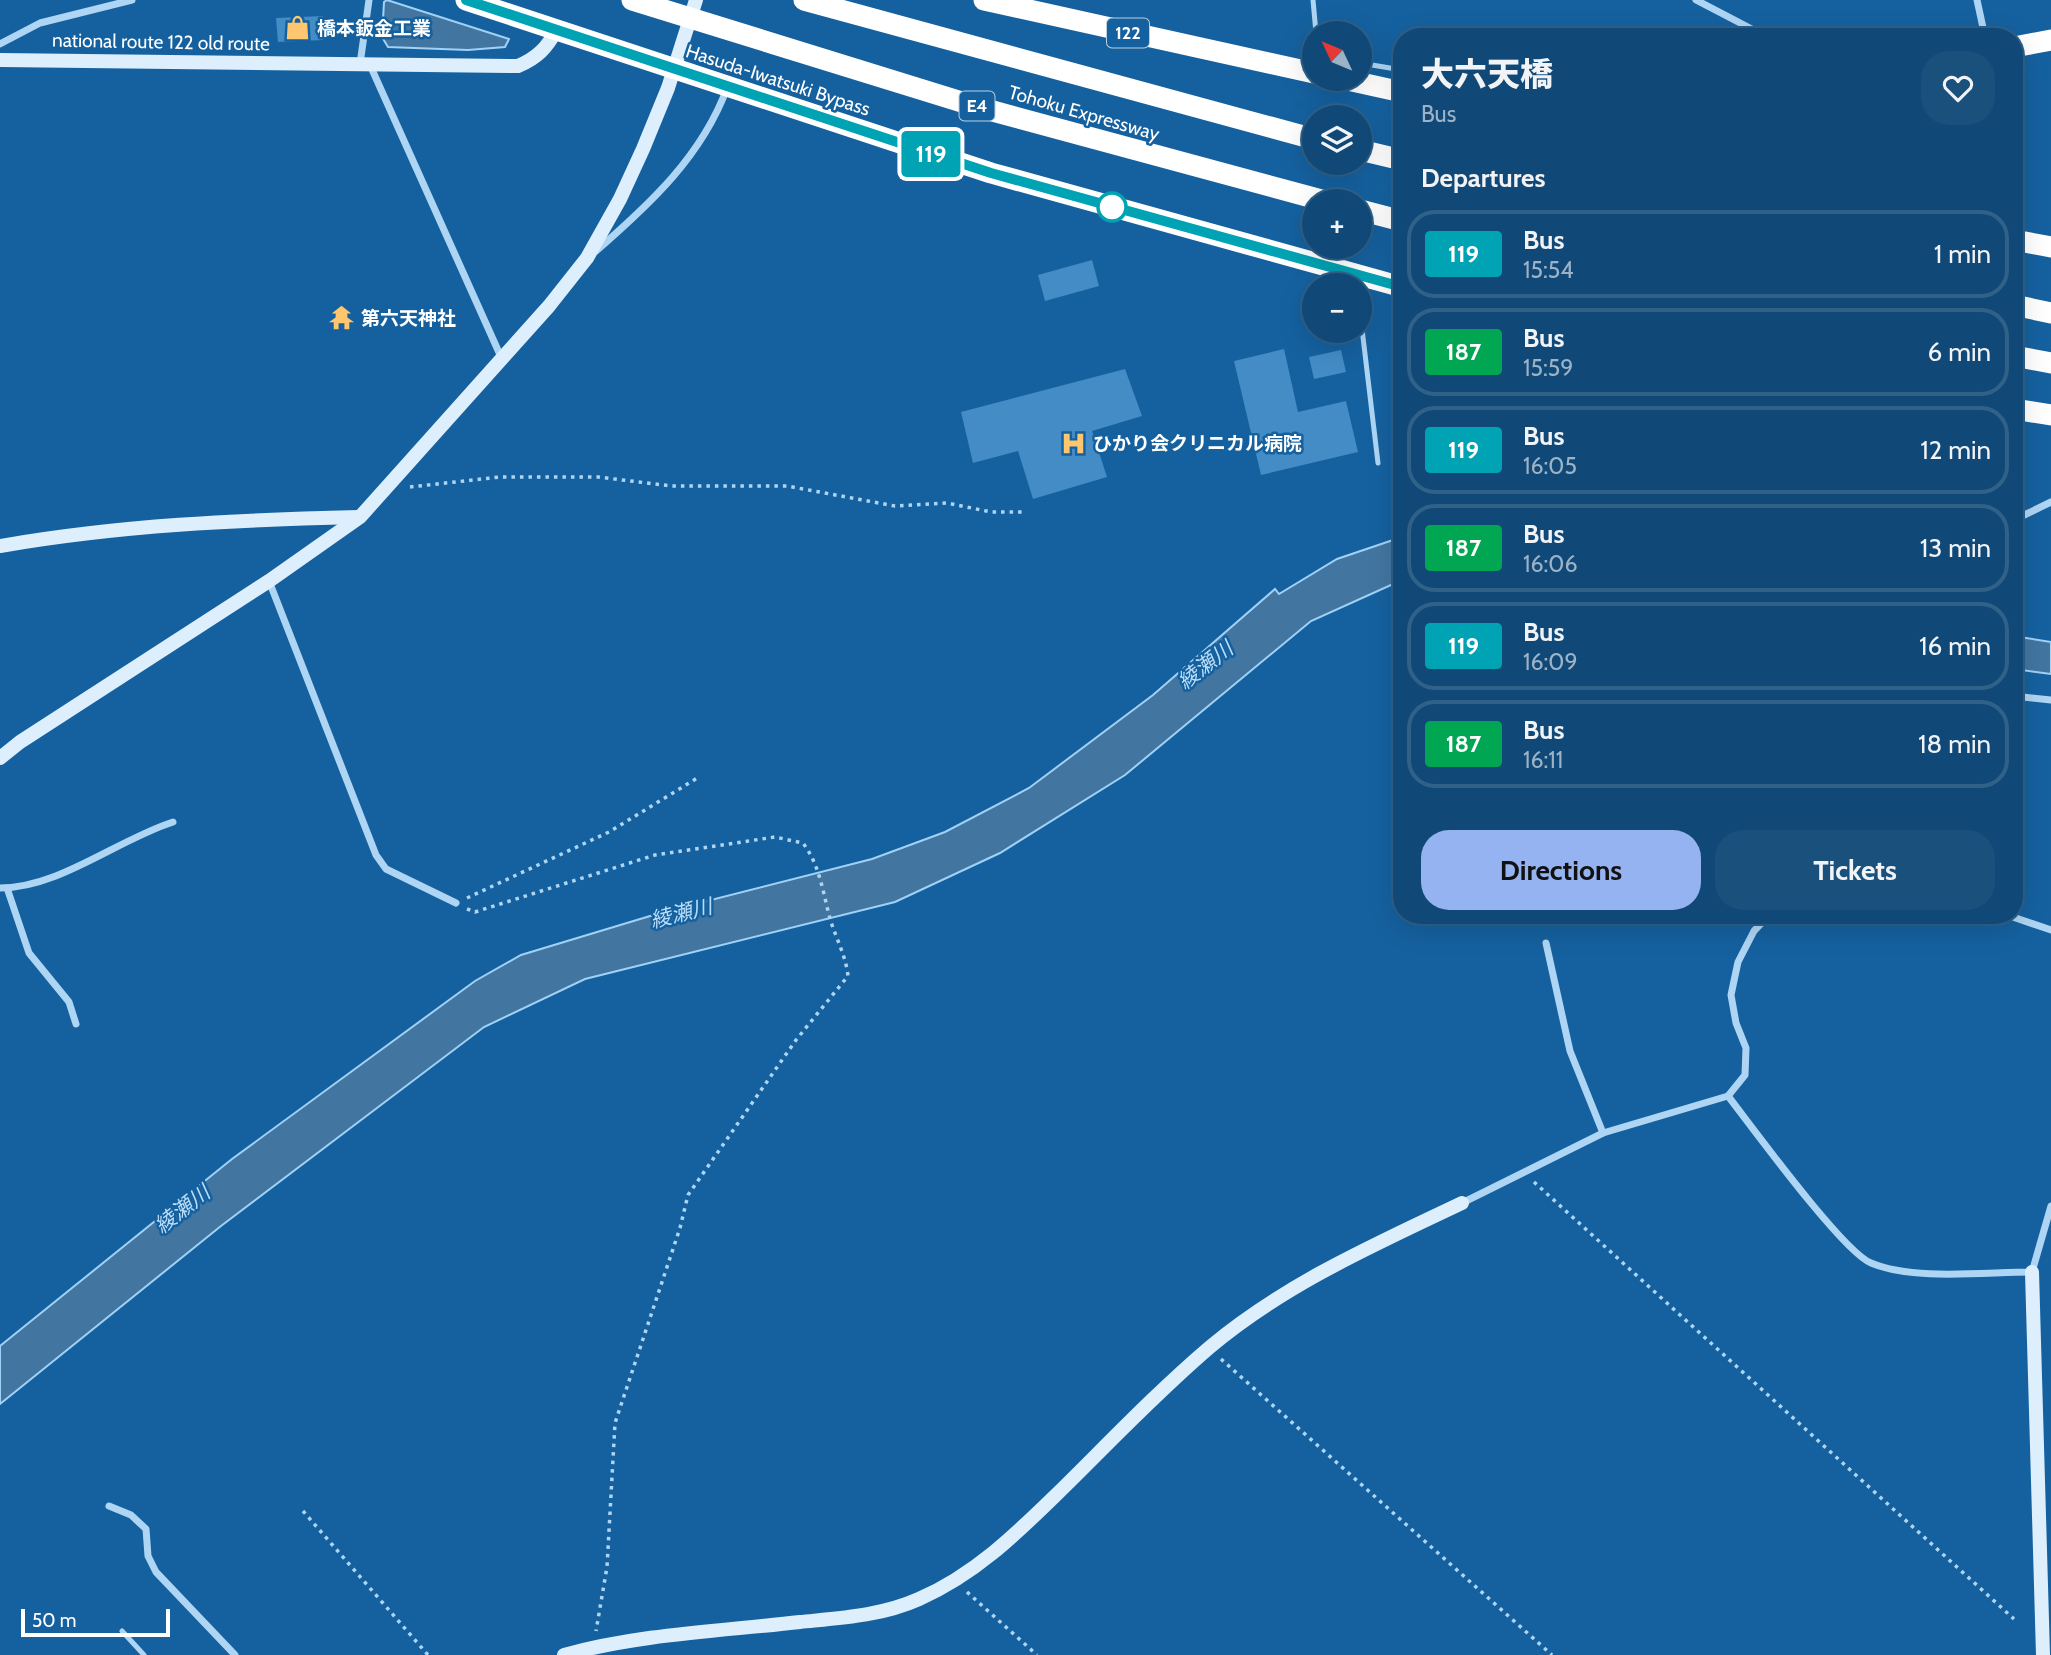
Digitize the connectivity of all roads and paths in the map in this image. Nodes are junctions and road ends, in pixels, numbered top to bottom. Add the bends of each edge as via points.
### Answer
1 (132, 0) edge
2 (369, 0) edge
3 (466, 0) edge
4 (632, 0) edge
5 (696, 0) edge
6 (804, 0) edge
7 (984, 0) edge
8 (1313, 0) edge
9 (1696, 0) edge
10 (1978, 0) edge
11 (1315, 21) edge
12 (1750, 28) edge
13 (1983, 28) edge
14 (557, 29) junction
15 (2051, 40) edge
16 (0, 44) edge
17 (2023, 45) edge
18 (0, 60) edge
19 (365, 64) junction
20 (1372, 65) edge
21 (1393, 68) edge
22 (1302, 70) edge
23 (1372, 85) edge
24 (727, 87) junction
25 (1393, 90) edge
26 (1302, 136) edge
27 (1372, 153) edge
28 (1393, 158) edge
29 (1302, 195) edge
30 (1372, 213) edge
31 (1393, 219) edge
32 (2023, 242) edge
33 (2051, 247) edge
34 (587, 258) junction
35 (1332, 273) edge
36 (1372, 282) edge
37 (1393, 286) edge
38 (2023, 307) edge
39 (2051, 313) edge
40 (1364, 343) edge
41 (500, 357) junction
42 (2023, 358) edge
43 (2051, 363) edge
44 (2023, 410) edge
45 (2051, 415) edge
46 (1378, 463) dead end
47 (383, 491) junction
48 (2051, 502) edge
49 (1023, 512) dead end
50 (2023, 516) edge
51 (360, 517) junction
52 (0, 546) edge
53 (269, 581) junction
54 (2023, 697) edge
55 (2051, 700) edge
56 (0, 758) edge
57 (699, 778) dead end
58 (173, 822) dead end
59 (3, 888) edge
60 (456, 903) junction
61 (2023, 920) edge
62 (1761, 924) edge
63 (2051, 929) edge
64 (1546, 943) dead end
65 (76, 1024) dead end
66 (1728, 1096) junction
67 (1603, 1133) junction
68 (1522, 1171) junction
69 (1462, 1203) joint
70 (2051, 1206) edge
71 (2032, 1272) junction
72 (1209, 1348) junction
73 (109, 1506) dead end
74 (303, 1511) dead end
75 (956, 1581) junction
76 (2014, 1619) dead end
77 (122, 1631) dead end
78 (593, 1647) junction
79 (144, 1655) edge
80 (235, 1655) edge
81 (428, 1655) edge
82 (564, 1655) edge
83 (1037, 1655) edge
84 (1552, 1655) edge
85 (2043, 1655) edge

1 - 16 street via 40,23
2 - 19 street
3 - 14 highway, Hasuda-Iwatsuki Bypass
4 - 29 highway, Tohoku Expressway / E4 via 978,107
5 - 34 street via 668,88 620,199
6 - 26 highway, Tohoku Expressway
7 - 22 highway, 122
8 - 11 lane
9 - 12 street
10 - 13 street
14 - 19 street, national route 122 old route via 548,46 518,66
14 - 24 highway, Hasuda-Iwatsuki Bypass
15 - 17 highway
18 - 19 street, national route 122 old route
19 - 41 street
20 - 21 lane
23 - 25 highway
24 - 34 street via 715,121 680,171
24 - 35 highway, Hasuda-Iwatsuki Bypass via 991,173
27 - 28 highway
30 - 31 highway
32 - 33 highway
34 - 41 street
36 - 37 highway, Hasuda-Iwatsuki Bypass
38 - 39 highway
40 - 46 lane
41 - 47 street
42 - 43 highway
44 - 45 highway
47 - 49 path via 486,478 598,477 672,486 787,486 895,506 947,503 991,512
47 - 51 street
48 - 50 street
51 - 52 street via 146,525
51 - 53 street
53 - 56 street
53 - 60 street via 376,855 386,869
54 - 55 street
57 - 60 path via 609,832
58 - 59 street via 34,885
59 - 65 street via 29,953 69,1002
60 - 78 path via 475,912 655,855 775,837 803,844 815,859 848,976 796,1040 688,1195 615,1423 607,1567
61 - 63 street
62 - 66 street via 1738,962 1731,995 1735,1023 1746,1048 1745,1074
64 - 67 street via 1560,1018
66 - 67 street
66 - 71 street via 1844,1241 1869,1263 1911,1272
67 - 68 street
68 - 69 street
68 - 76 path
69 - 72 street via 1303,1282
70 - 71 street
71 - 85 street
72 - 75 street via 1021,1529
72 - 84 path
73 - 80 street via 131,1514 146,1529 148,1556 156,1572
74 - 81 path
75 - 78 street via 917,1600 868,1615
75 - 83 path
77 - 79 lane
78 - 82 street

